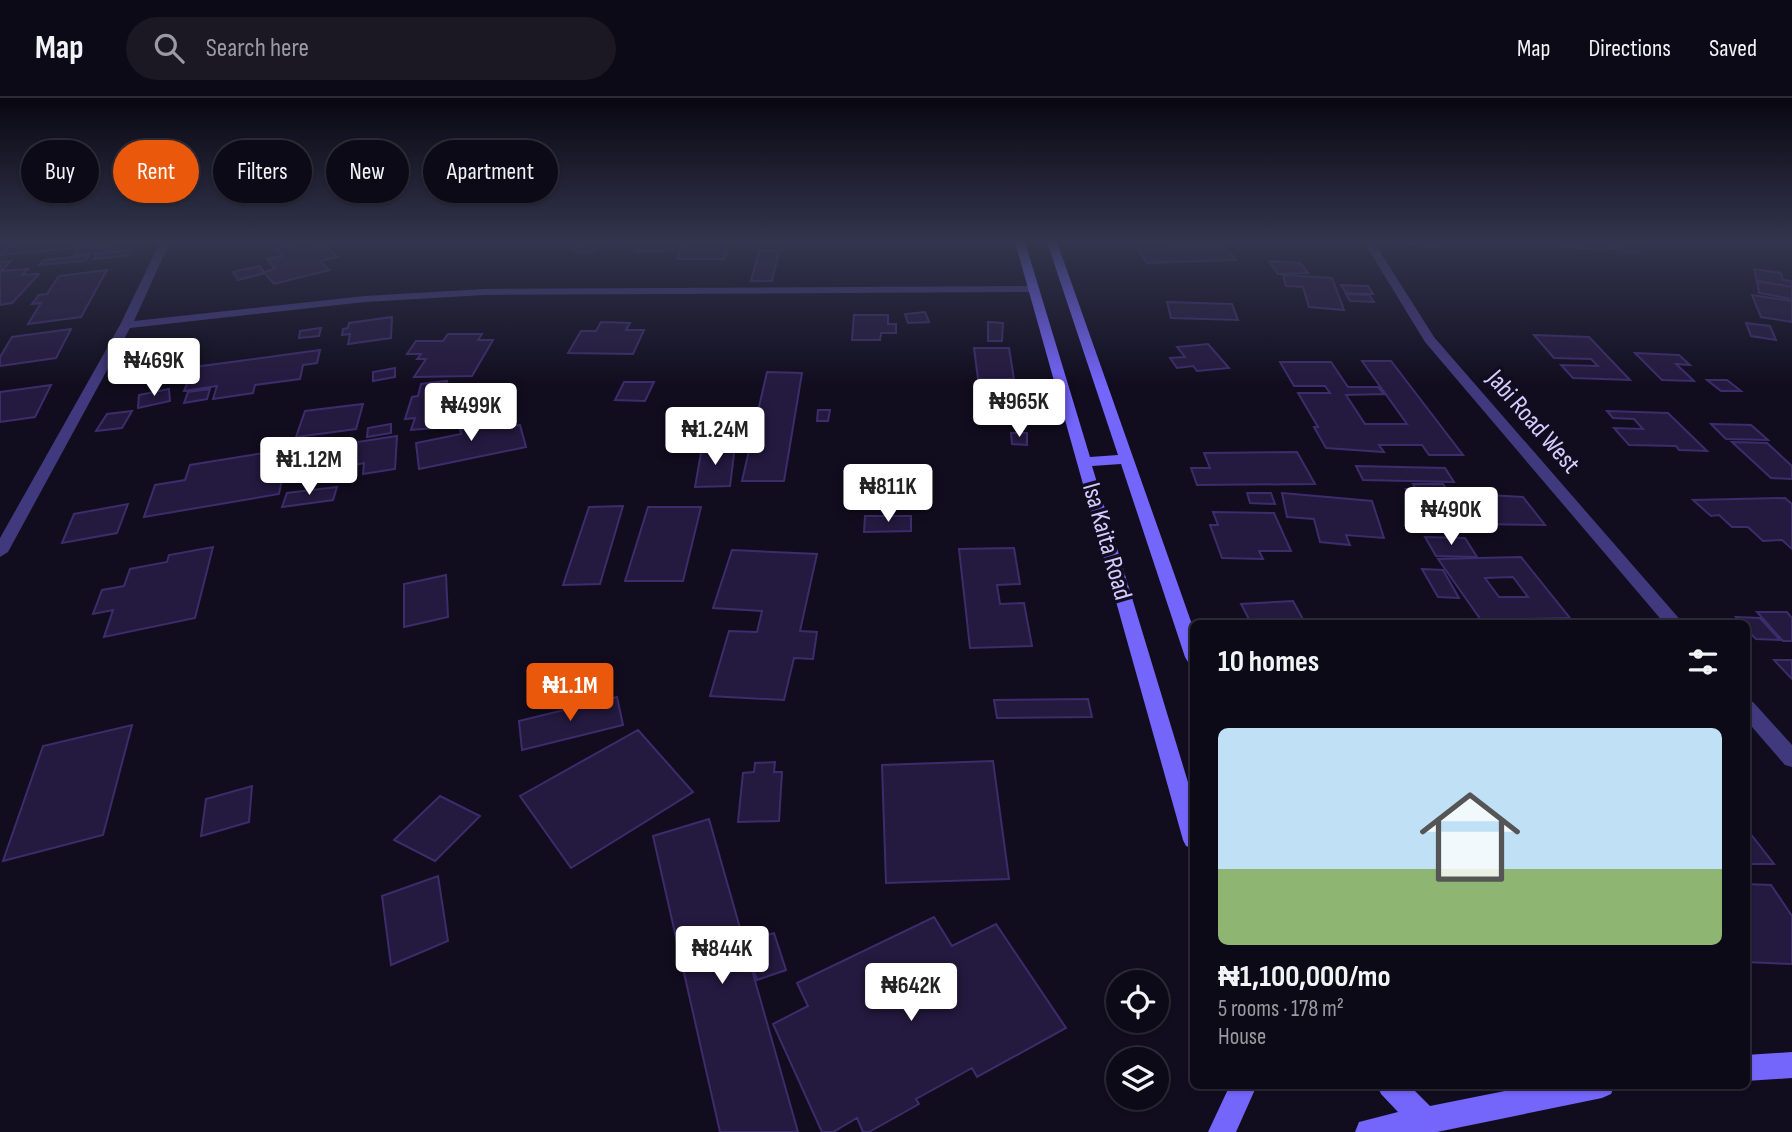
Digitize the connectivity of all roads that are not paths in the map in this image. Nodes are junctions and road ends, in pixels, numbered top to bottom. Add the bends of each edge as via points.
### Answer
1 (143, 290) edge
2 (804, 290) edge
3 (1034, 290) edge
4 (1068, 290) edge
5 (1399, 290) edge
6 (127, 325) junction
7 (1126, 459) junction
8 (1085, 462) junction
9 (0, 552) edge
10 (1671, 620) edge
11 (1190, 645) edge
12 (1750, 711) edge
13 (1792, 759) edge
14 (1190, 826) edge
15 (1792, 1065) edge
16 (1750, 1068) edge
17 (1242, 1089) edge
18 (1394, 1089) edge
19 (1582, 1089) edge
20 (1424, 1120) junction
21 (1222, 1132) edge
22 (1369, 1132) edge

1 - 6 street
2 - 6 street via 484,292 365,299
3 - 8 main road, Isa Kaita Road
4 - 7 main road, Isa Kaita Road
5 - 10 street, Jabi Road West via 1429,339
6 - 9 street
7 - 8 main road
7 - 11 main road, Isa Kaita Road
8 - 14 main road, Isa Kaita Road
12 - 13 street
15 - 16 main road
17 - 21 main road
18 - 20 main road
19 - 20 main road
20 - 22 main road

